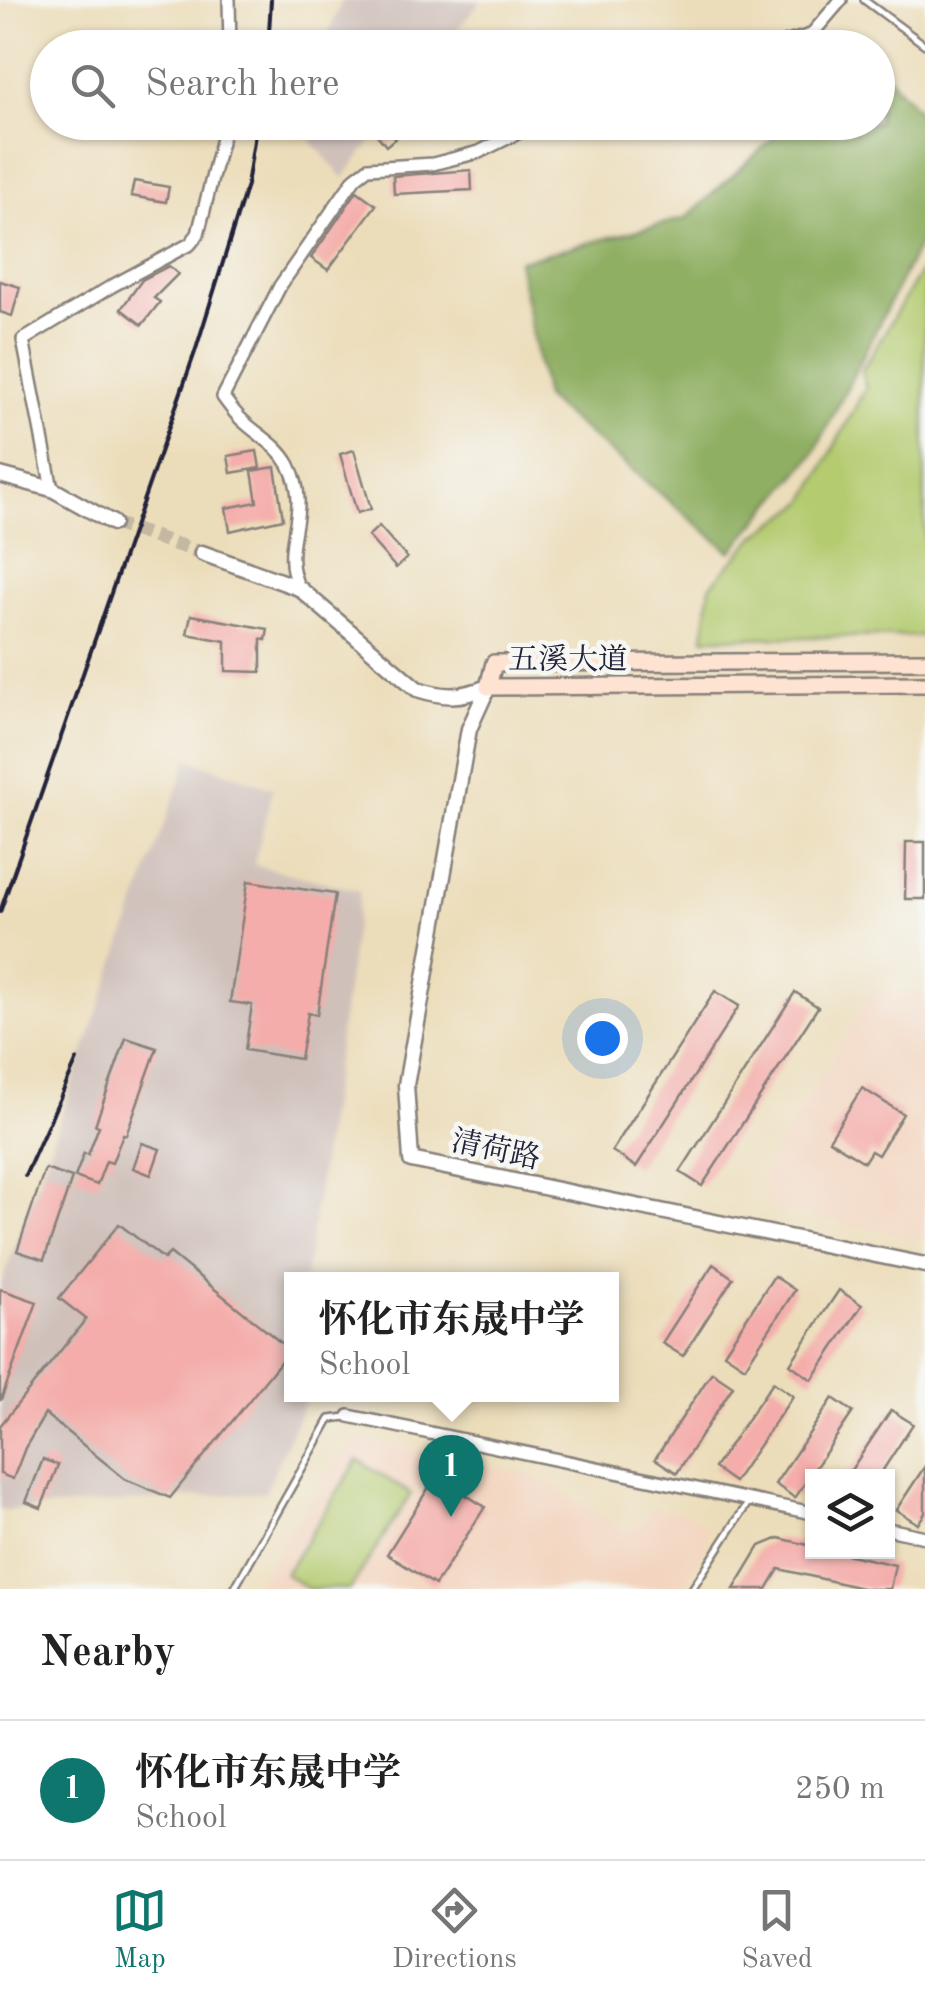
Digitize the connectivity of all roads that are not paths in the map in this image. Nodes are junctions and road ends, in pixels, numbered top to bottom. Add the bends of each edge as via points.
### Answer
1 (229, 0) edge
2 (840, 0) edge
3 (864, 0) edge
4 (230, 30) edge
5 (815, 30) edge
6 (925, 45) edge
7 (222, 140) edge
8 (503, 140) edge
9 (2, 476) edge
10 (52, 489) junction
11 (113, 524) tunnel mouth
12 (202, 553) tunnel mouth
13 (299, 588) junction
14 (925, 662) edge
15 (925, 684) edge
16 (488, 688) junction
17 (925, 1265) edge
18 (349, 1416) joint
19 (750, 1500) junction
20 (805, 1512) edge
21 (895, 1531) edge
22 (925, 1537) edge
23 (234, 1589) edge
24 (692, 1589) edge

1 - 4 street
2 - 5 street
3 - 6 lane
7 - 10 street via 190,244 24,340
8 - 13 street via 433,164 368,168 355,178 280,286 222,396 288,464 300,515 290,570
9 - 10 street
10 - 11 street
12 - 13 street
13 - 16 street via 417,688 463,697
14 - 16 main road, 五溪大道 via 494,663
15 - 16 main road, 五溪大道
16 - 17 street, 清荷路 via 469,729 406,1085 411,1160
18 - 19 street
18 - 23 lane via 330,1419
19 - 20 street
19 - 24 lane
21 - 22 street

